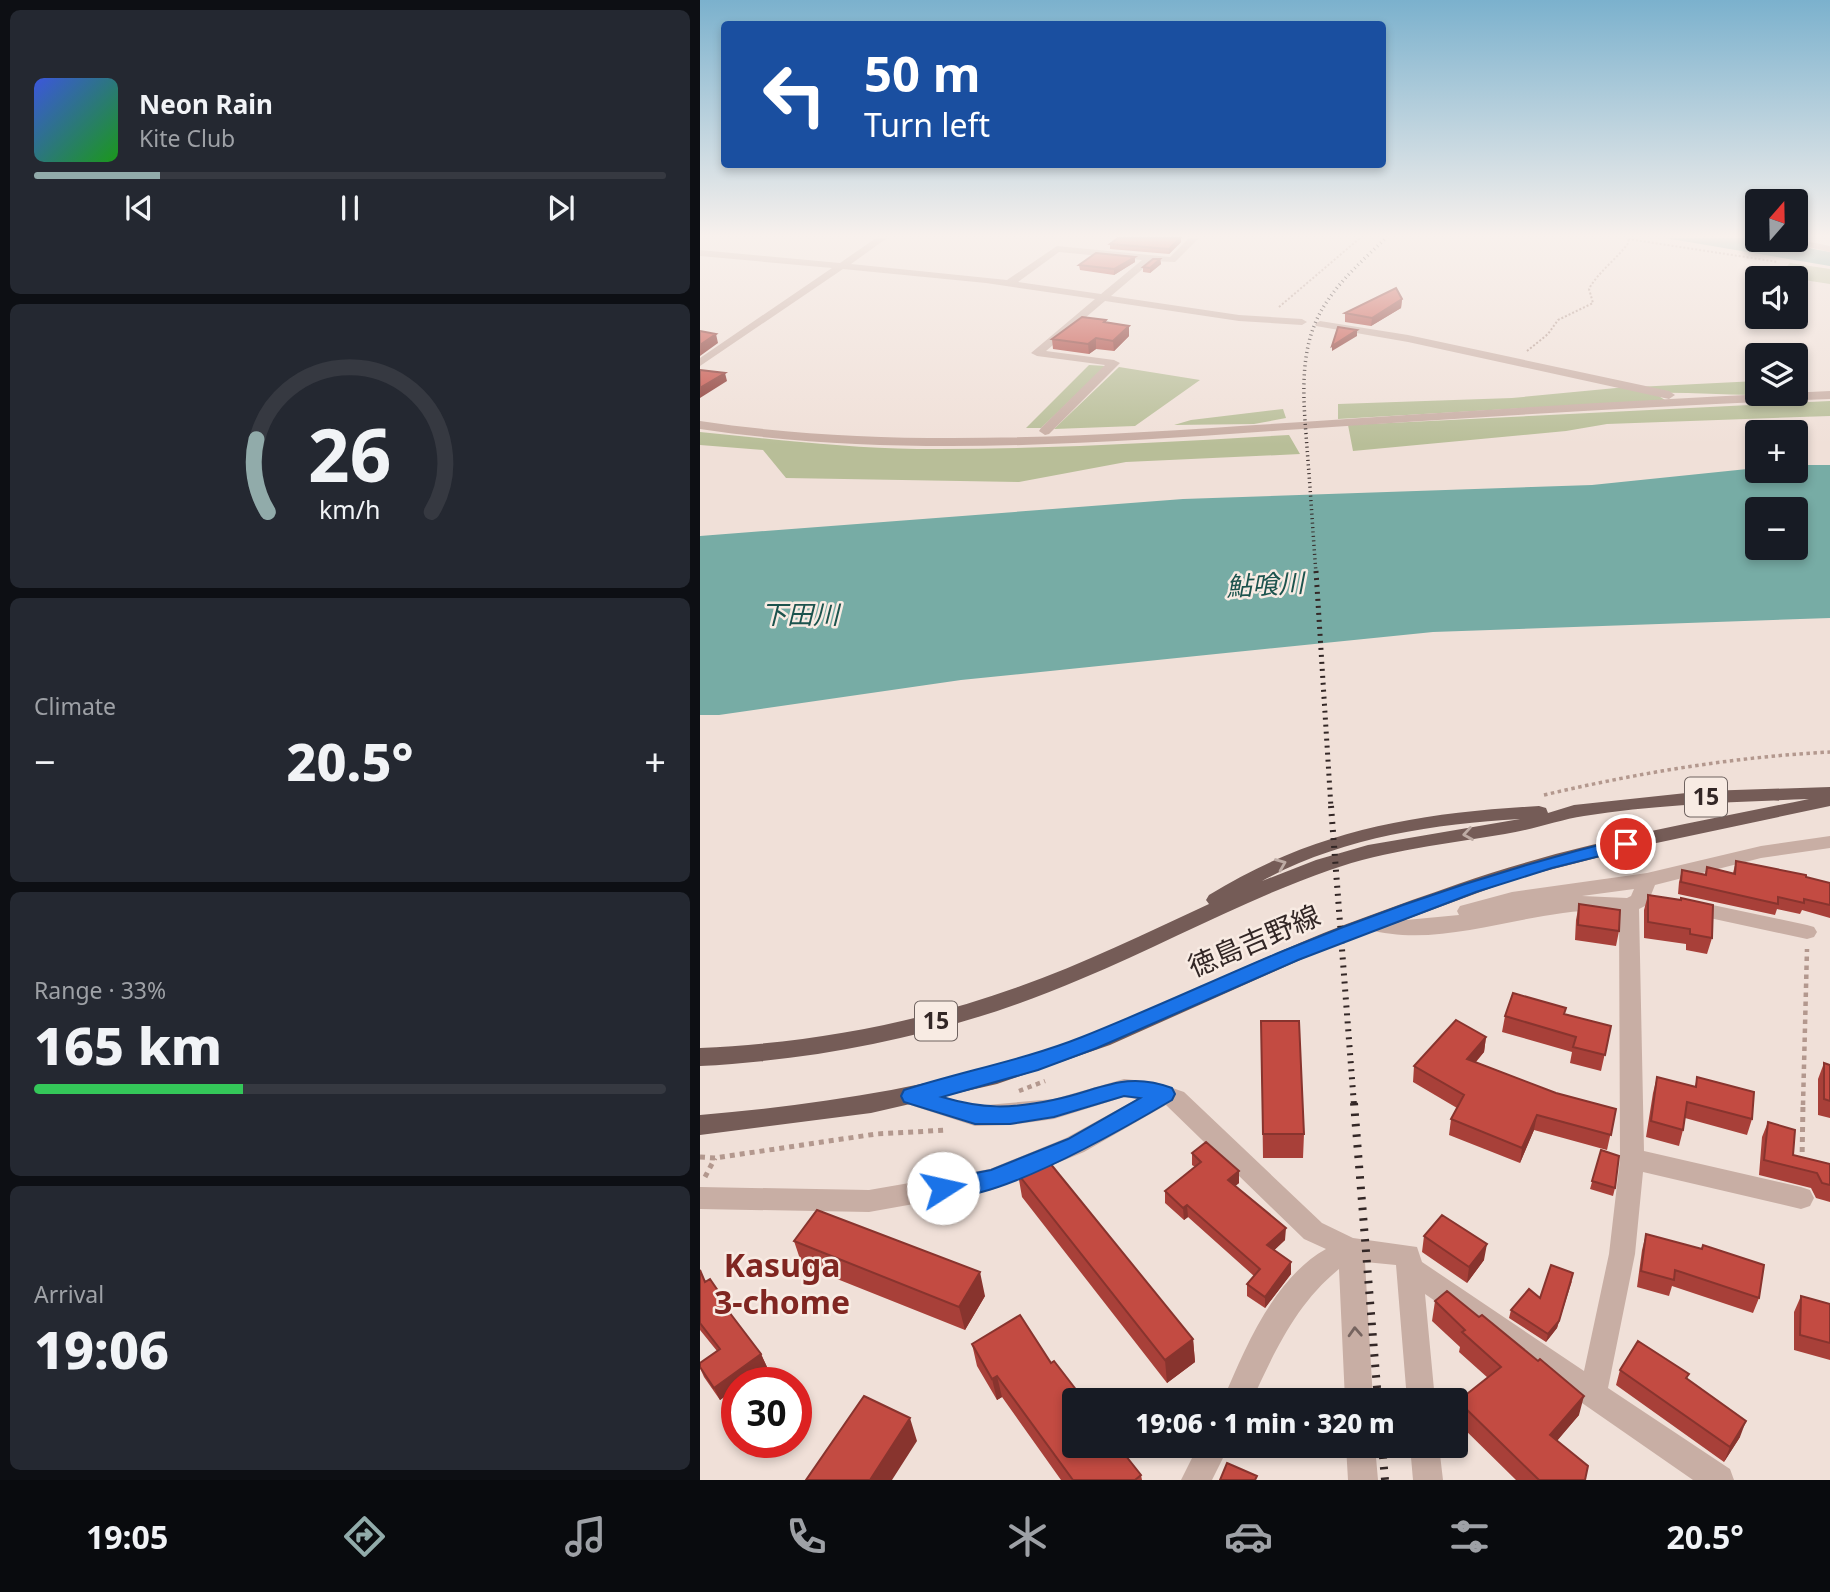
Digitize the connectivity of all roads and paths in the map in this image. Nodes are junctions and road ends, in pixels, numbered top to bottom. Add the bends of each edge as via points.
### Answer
1 (783, 307) edge
2 (1089, 307) edge
3 (1171, 307) edge
4 (1278, 307) edge
5 (1585, 307) edge
6 (1264, 319) junction
7 (1302, 322) dead end
8 (1320, 324) dead end
9 (700, 363) edge
10 (1511, 363) junction
11 (1830, 396) edge
12 (1703, 401) junction
13 (700, 425) edge
14 (1045, 431) dead end
15 (1830, 752) edge
16 (1830, 792) edge
17 (1534, 799) dead end
18 (1830, 800) edge
19 (1830, 842) edge
20 (1639, 894) junction
21 (1374, 924) junction
22 (1436, 926) junction
23 (1807, 932) joint
24 (700, 1057) edge
25 (1165, 1094) junction
26 (912, 1096) junction
27 (975, 1115) junction
28 (700, 1125) edge
29 (700, 1157) edge
30 (715, 1158) junction
31 (1632, 1160) junction
32 (700, 1187) edge
33 (700, 1198) edge
34 (1801, 1198) joint
35 (1350, 1249) junction
36 (1409, 1262) junction
37 (1243, 1388) edge
38 (1358, 1388) edge
39 (1420, 1388) edge
40 (1593, 1394) junction
41 (1208, 1458) edge
42 (1362, 1458) edge
43 (1426, 1458) edge
44 (1196, 1480) edge
45 (1363, 1480) edge
46 (1427, 1480) edge
47 (1719, 1480) edge

1 - 9 street
2 - 14 street via 1037,353 1114,363
3 - 6 street
4 - 6 path
5 - 10 path via 1558,320 1548,334
6 - 7 street
8 - 10 street
10 - 12 street
11 - 12 street
12 - 13 street via 1077,442 915,441 753,433
15 - 17 path via 1646,773
16 - 24 main road, 徳島吉野線 / 15 via 1705,797 1583,810 1409,843 1324,864 1069,976 943,1019 860,1038
18 - 21 main road, 徳島吉野線 / 15 via 1549,863 1469,887
19 - 20 street via 1761,852
20 - 22 street via 1611,902
20 - 22 street via 1512,899 1461,912
20 - 23 street
20 - 31 street
21 - 22 street via 1399,929
21 - 26 main road, 徳島吉野線 / 15 via 1077,1048
23 - 34 path
25 - 27 street via 1124,1088 1054,1109
25 - 33 street via 1076,1145 992,1179 869,1201
25 - 35 street via 1176,1099 1313,1231
26 - 27 street
26 - 28 main road, 徳島吉野線 / 15 via 796,1117
27 - 30 path via 968,1129 876,1134
29 - 30 path
30 - 32 path
31 - 34 street
31 - 40 street via 1622,1254
35 - 36 street
35 - 37 street via 1310,1276 1277,1320
38 -> 35 street
36 - 39 street
36 - 40 street
40 - 47 street
41 - 44 street
42 - 45 street
43 - 46 street

